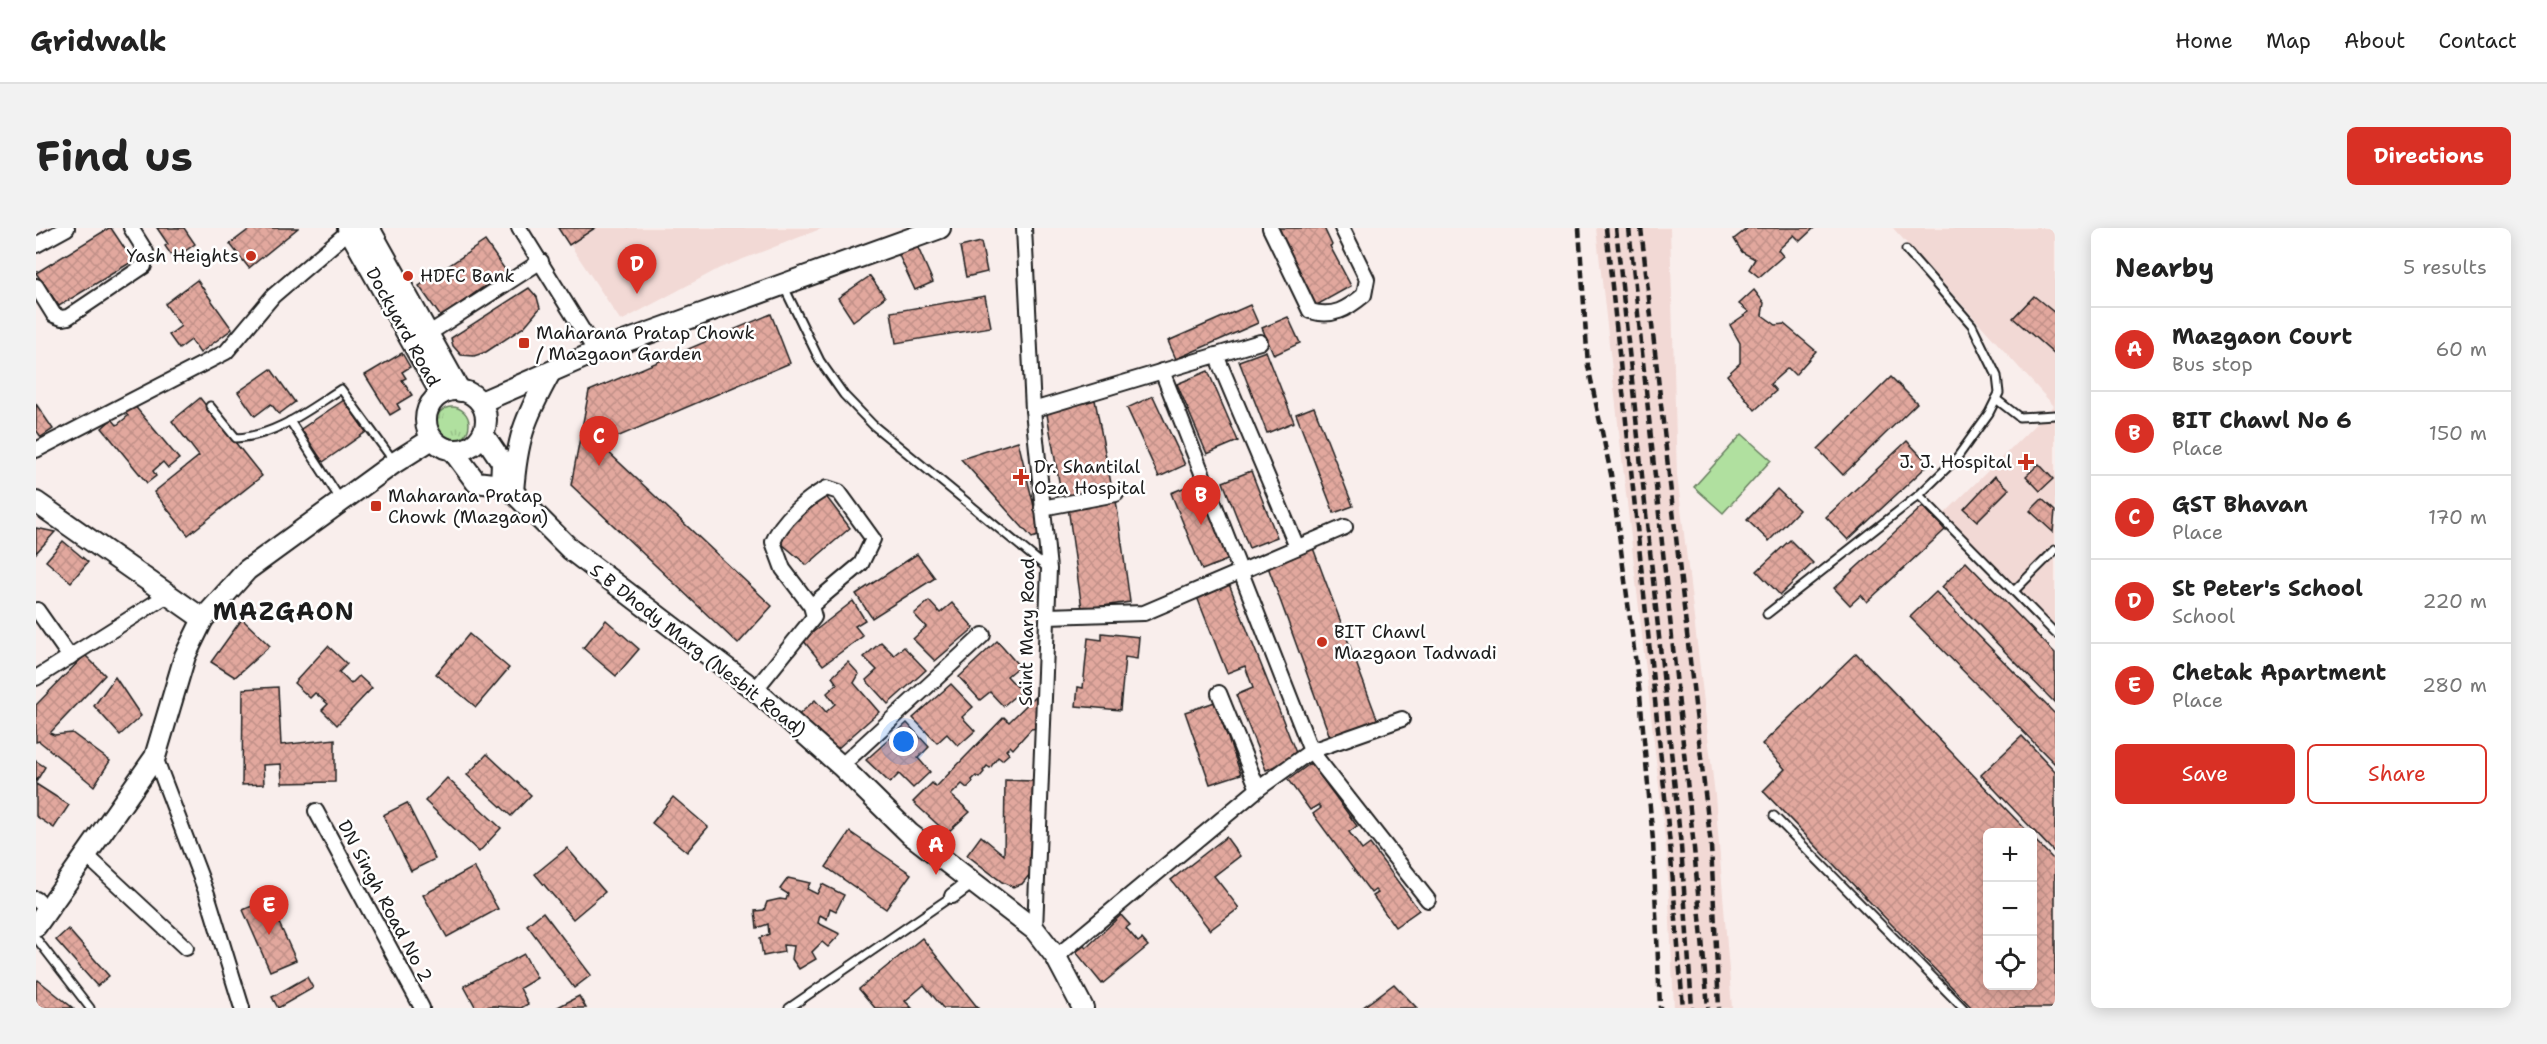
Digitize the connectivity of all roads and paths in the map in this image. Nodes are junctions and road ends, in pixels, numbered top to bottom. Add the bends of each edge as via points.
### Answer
1 (131, 228) edge
2 (519, 228) edge
3 (940, 228) edge
4 (1024, 228) edge
5 (1270, 228) edge
6 (1342, 228) edge
7 (64, 229) edge
8 (355, 229) edge
9 (36, 245) edge
10 (1906, 250) dead end
11 (541, 261) junction
12 (783, 285) junction
13 (36, 286) edge
14 (428, 334) junction
15 (1260, 342) dead end
16 (596, 352) junction
17 (1216, 355) junction
18 (1162, 371) junction
19 (550, 373) junction
20 (451, 393) junction
21 (1996, 399) junction
22 (481, 402) junction
23 (210, 406) dead end
24 (1033, 410) junction
25 (2055, 415) edge
26 (290, 421) junction
27 (483, 434) junction
28 (432, 439) junction
29 (36, 450) edge
30 (453, 451) junction
31 (394, 463) junction
32 (507, 489) junction
33 (1116, 494) dead end
34 (1919, 495) junction
35 (36, 501) edge
36 (342, 501) junction
37 (1042, 508) junction
38 (1345, 527) dead end
39 (1297, 547) junction
40 (2055, 550) edge
41 (1048, 569) junction
42 (1239, 572) junction
43 (2014, 591) junction
44 (169, 594) junction
45 (811, 606) junction
46 (36, 610) edge
47 (1767, 614) dead end
48 (1047, 615) junction
49 (203, 619) junction
50 (2055, 633) edge
51 (983, 635) dead end
52 (70, 657) junction
53 (36, 678) edge
54 (755, 690) junction
55 (1219, 693) dead end
56 (1402, 719) dead end
57 (1311, 751) junction
58 (155, 757) junction
59 (841, 766) junction
60 (1258, 789) junction
61 (316, 811) dead end
62 (1773, 816) dead end
63 (86, 855) junction
64 (971, 882) junction
65 (952, 896) joint
66 (1428, 900) dead end
67 (40, 911) edge
68 (1035, 930) junction
69 (36, 938) edge
70 (186, 948) dead end
71 (1056, 957) junction
72 (90, 1008) edge
73 (242, 1008) edge
74 (422, 1008) edge
75 (789, 1008) edge
76 (1083, 1008) edge
77 (1963, 1008) edge

1 - 13 street via 146,252 144,266 68,316 54,315
2 - 11 street
3 - 12 street
4 - 24 street, Saint Mary Road
5 - 6 street via 1310,311 1331,315 1350,307 1364,295 1366,279
7 - 9 street
8 - 14 street, Dockyard Road
8 - 20 street, Dockyard Road
8 - 29 street via 273,296 226,352
10 - 21 lane via 1972,325 1997,376
11 - 14 street
11 - 16 street
12 - 16 street
12 - 41 lane via 820,361 844,395 873,424
14 - 20 street, Dockyard Road
15 - 17 street
16 - 19 street
17 - 18 street
17 - 39 street
18 - 24 street
18 - 42 street
19 - 22 street
19 - 32 street via 525,419
20 - 22 street via 469,393
20 - 28 street via 427,408 425,417
21 - 25 lane via 2019,417
21 - 34 lane via 1956,459
22 - 27 street via 486,415
23 - 26 lane via 236,438 270,433
24 - 37 street, Saint Mary Road
26 - 31 lane via 341,389
26 - 36 lane
27 - 30 street via 475,443
27 - 32 street via 502,462
28 - 30 street
28 - 31 street
30 - 32 street via 476,482
31 - 36 street
32 - 54 street, S B Dhody Marg (Nesbit Road) via 571,550
33 - 37 street
34 - 43 lane
34 - 47 lane
35 - 44 street
36 - 49 street via 248,570
37 - 41 street, Saint Mary Road
38 - 39 street
39 - 42 street
40 - 43 lane
41 - 48 street, Saint Mary Road
42 - 48 street via 1144,613
42 - 57 street
43 - 50 lane
44 - 49 street
44 - 52 street
45 - 45 street via 783,569 773,542 778,530 827,488 839,492 873,539 861,564
45 - 54 street via 814,617
46 - 52 street
48 - 68 street, Saint Mary Road
49 - 58 street via 185,656
51 - 59 street
52 - 53 street
54 - 59 street, S B Dhody Marg (Nesbit Road)
55 - 60 street
56 - 57 street
57 - 60 street
57 - 66 street
58 - 63 street
58 - 73 street via 207,894
59 - 64 street, S B Dhody Marg (Nesbit Road) via 910,834
60 - 71 street
61 - 74 street, DN Singh Road No 2
62 - 77 lane
63 - 67 street
63 - 70 street
64 - 65 street
64 - 68 street, S B Dhody Marg (Nesbit Road)
65 - 75 lane
68 - 71 street, S B Dhody Marg (Nesbit Road)
69 - 72 lane
71 - 76 street, S B Dhody Marg (Nesbit Road)

